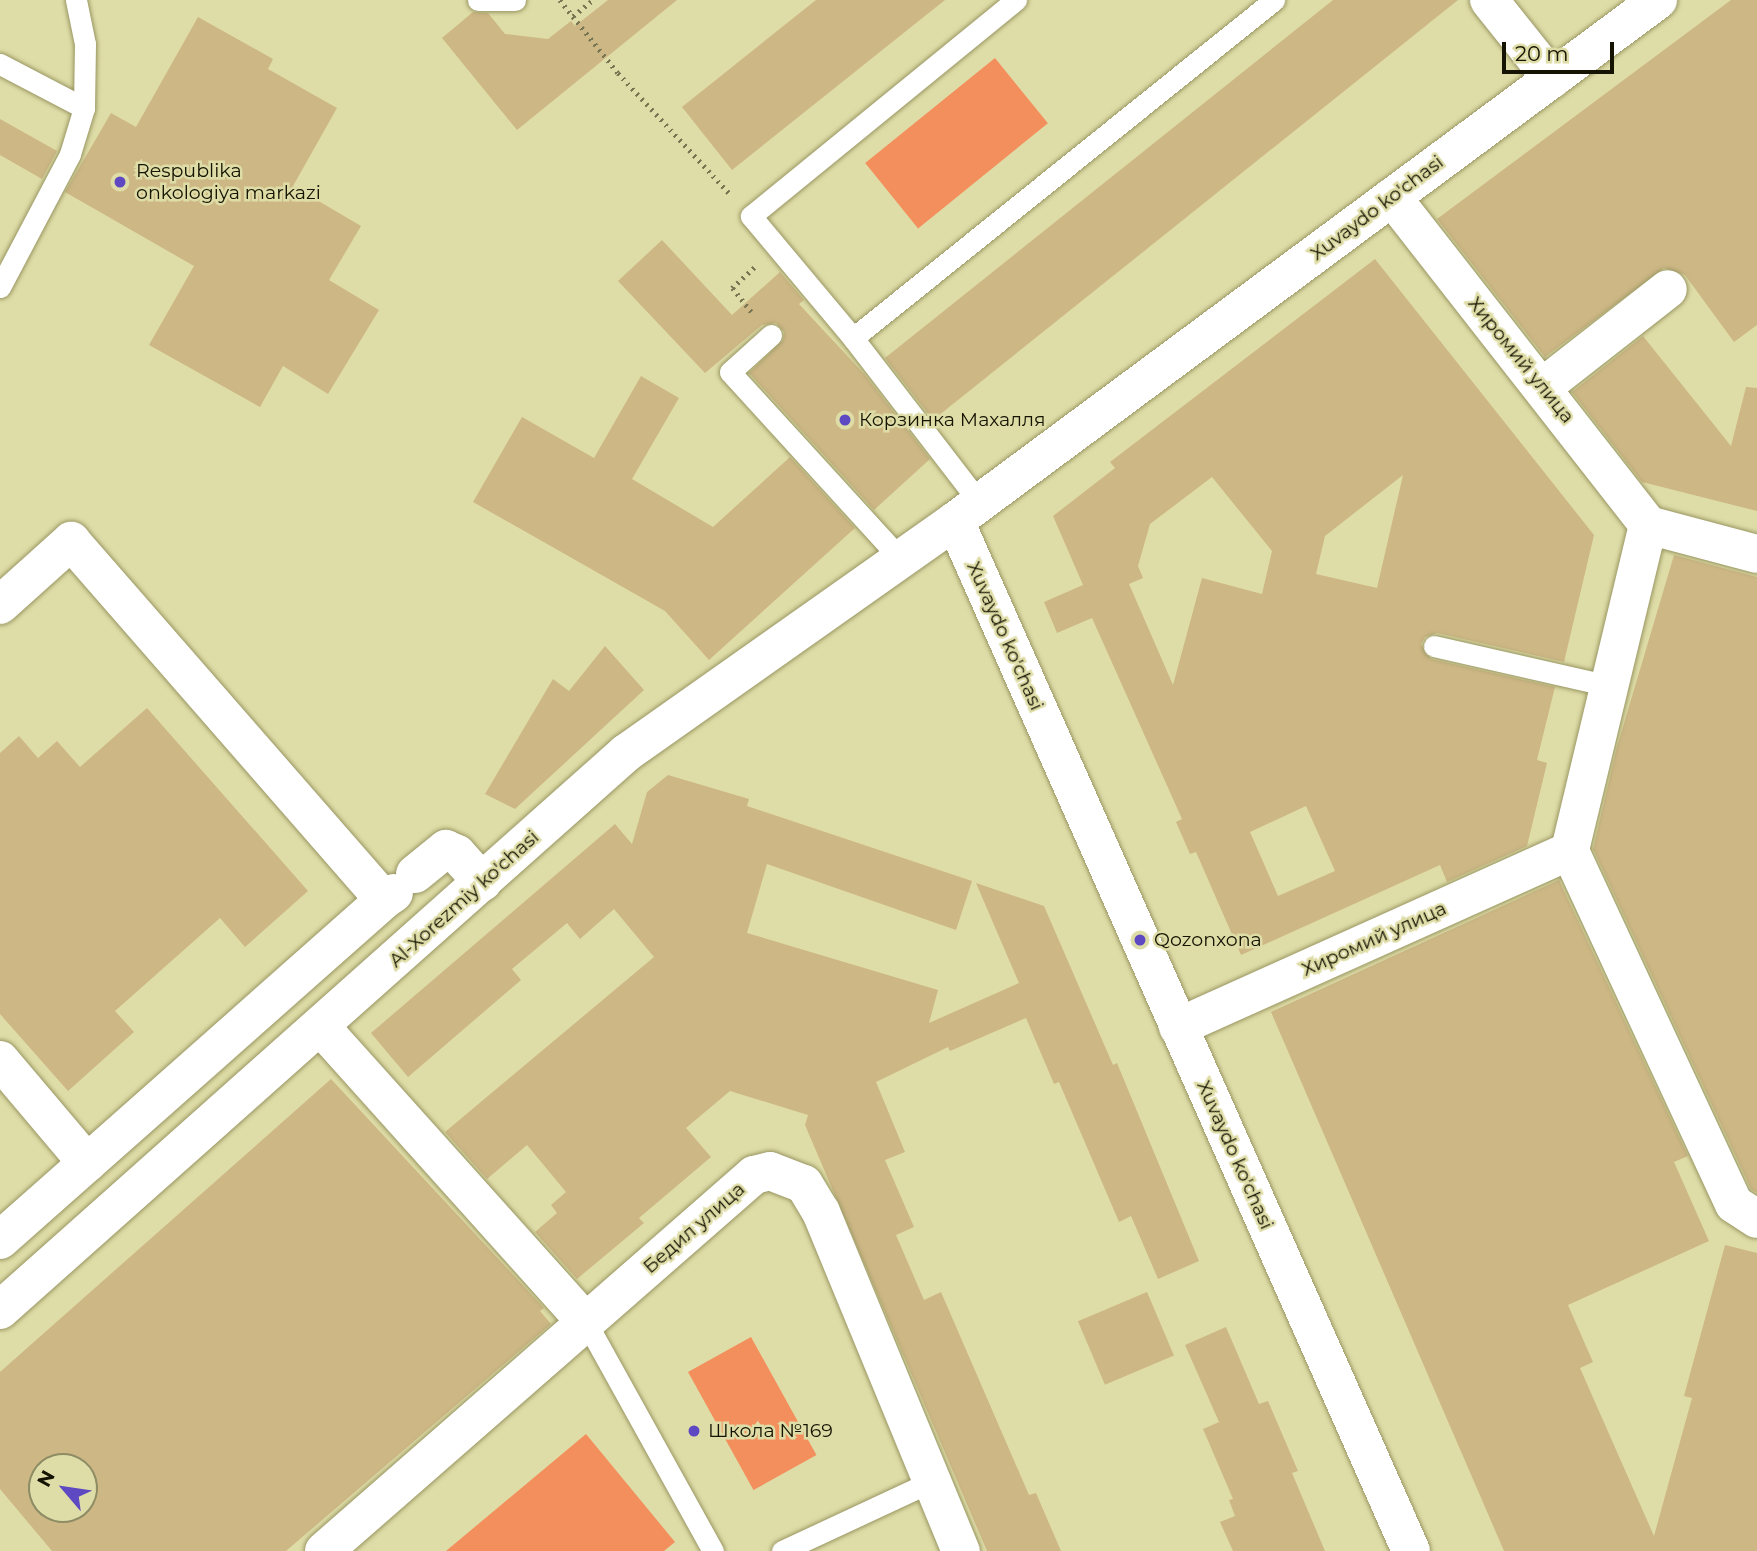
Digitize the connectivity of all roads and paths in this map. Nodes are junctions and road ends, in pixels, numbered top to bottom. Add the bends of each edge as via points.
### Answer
1 (76, 0) edge
2 (478, 0) edge
3 (515, 0) edge
4 (560, 0) edge
5 (593, 0) edge
6 (1016, 0) edge
7 (1274, 0) edge
8 (1489, 0) edge
9 (1658, 0) edge
10 (573, 16) junction
11 (0, 64) edge
12 (1552, 79) junction
13 (84, 108) junction
14 (1392, 197) junction
15 (751, 216) junction
16 (777, 247) junction
17 (0, 287) edge
18 (1668, 289) dead end
19 (771, 335) joint
20 (853, 338) junction
21 (1544, 386) junction
22 (967, 512) junction
23 (1648, 525) junction
24 (1757, 554) edge
25 (901, 559) junction
26 (0, 605) edge
27 (1434, 646) dead end
28 (1610, 686) junction
29 (1570, 851) junction
30 (482, 882) junction
31 (398, 889) junction
32 (321, 1027) junction
33 (1178, 1027) junction
34 (0, 1060) edge
35 (87, 1163) junction
36 (1757, 1219) edge
37 (0, 1240) edge
38 (0, 1310) edge
39 (586, 1322) junction
40 (932, 1481) junction
41 (324, 1551) edge
42 (713, 1551) edge
43 (782, 1551) edge
44 (961, 1551) edge
45 (1411, 1551) edge

1 - 13 lane via 85,44
2 - 3 lane
4 - 10 path
5 - 10 path
6 - 15 lane
7 - 20 lane
8 - 12 street
9 - 12 street, Xuvaydo ko'chasi
10 - 15 path via 618,73
11 - 13 lane
12 - 14 street, Xuvaydo ko'chasi
13 - 17 lane via 69,154
14 - 21 street, Хиромий улица
14 - 22 street, Xuvaydo ko'chasi
15 - 16 lane
16 - 19 path via 732,288
16 - 20 lane
18 - 21 street
19 - 25 lane via 730,372
20 - 22 lane
21 - 23 street, Хиромий улица
22 - 25 street, Al-Xorezmiy ko'chasi
22 - 33 street, Xuvaydo ko'chasi
23 - 24 street
23 - 28 street
25 - 30 street, Al-Xorezmiy ko'chasi via 626,754
26 - 31 street via 71,541
27 - 28 lane
28 - 29 street
29 - 33 street, Хиромий улица
29 - 36 street via 1734,1204
30 - 31 street via 457,854 446,849
30 - 32 street, Al-Xorezmiy ko'chasi
31 - 35 street
32 - 38 street, Al-Xorezmiy ko'chasi
32 - 39 street
33 - 45 street, Xuvaydo ko'chasi
34 - 35 street
35 - 37 street
39 - 40 street, Бедил улица via 754,1175 770,1171 789,1175 804,1184 821,1212
39 - 41 street, Бедил улица
39 - 42 lane
40 - 43 lane
40 - 44 street, Бедил улица

